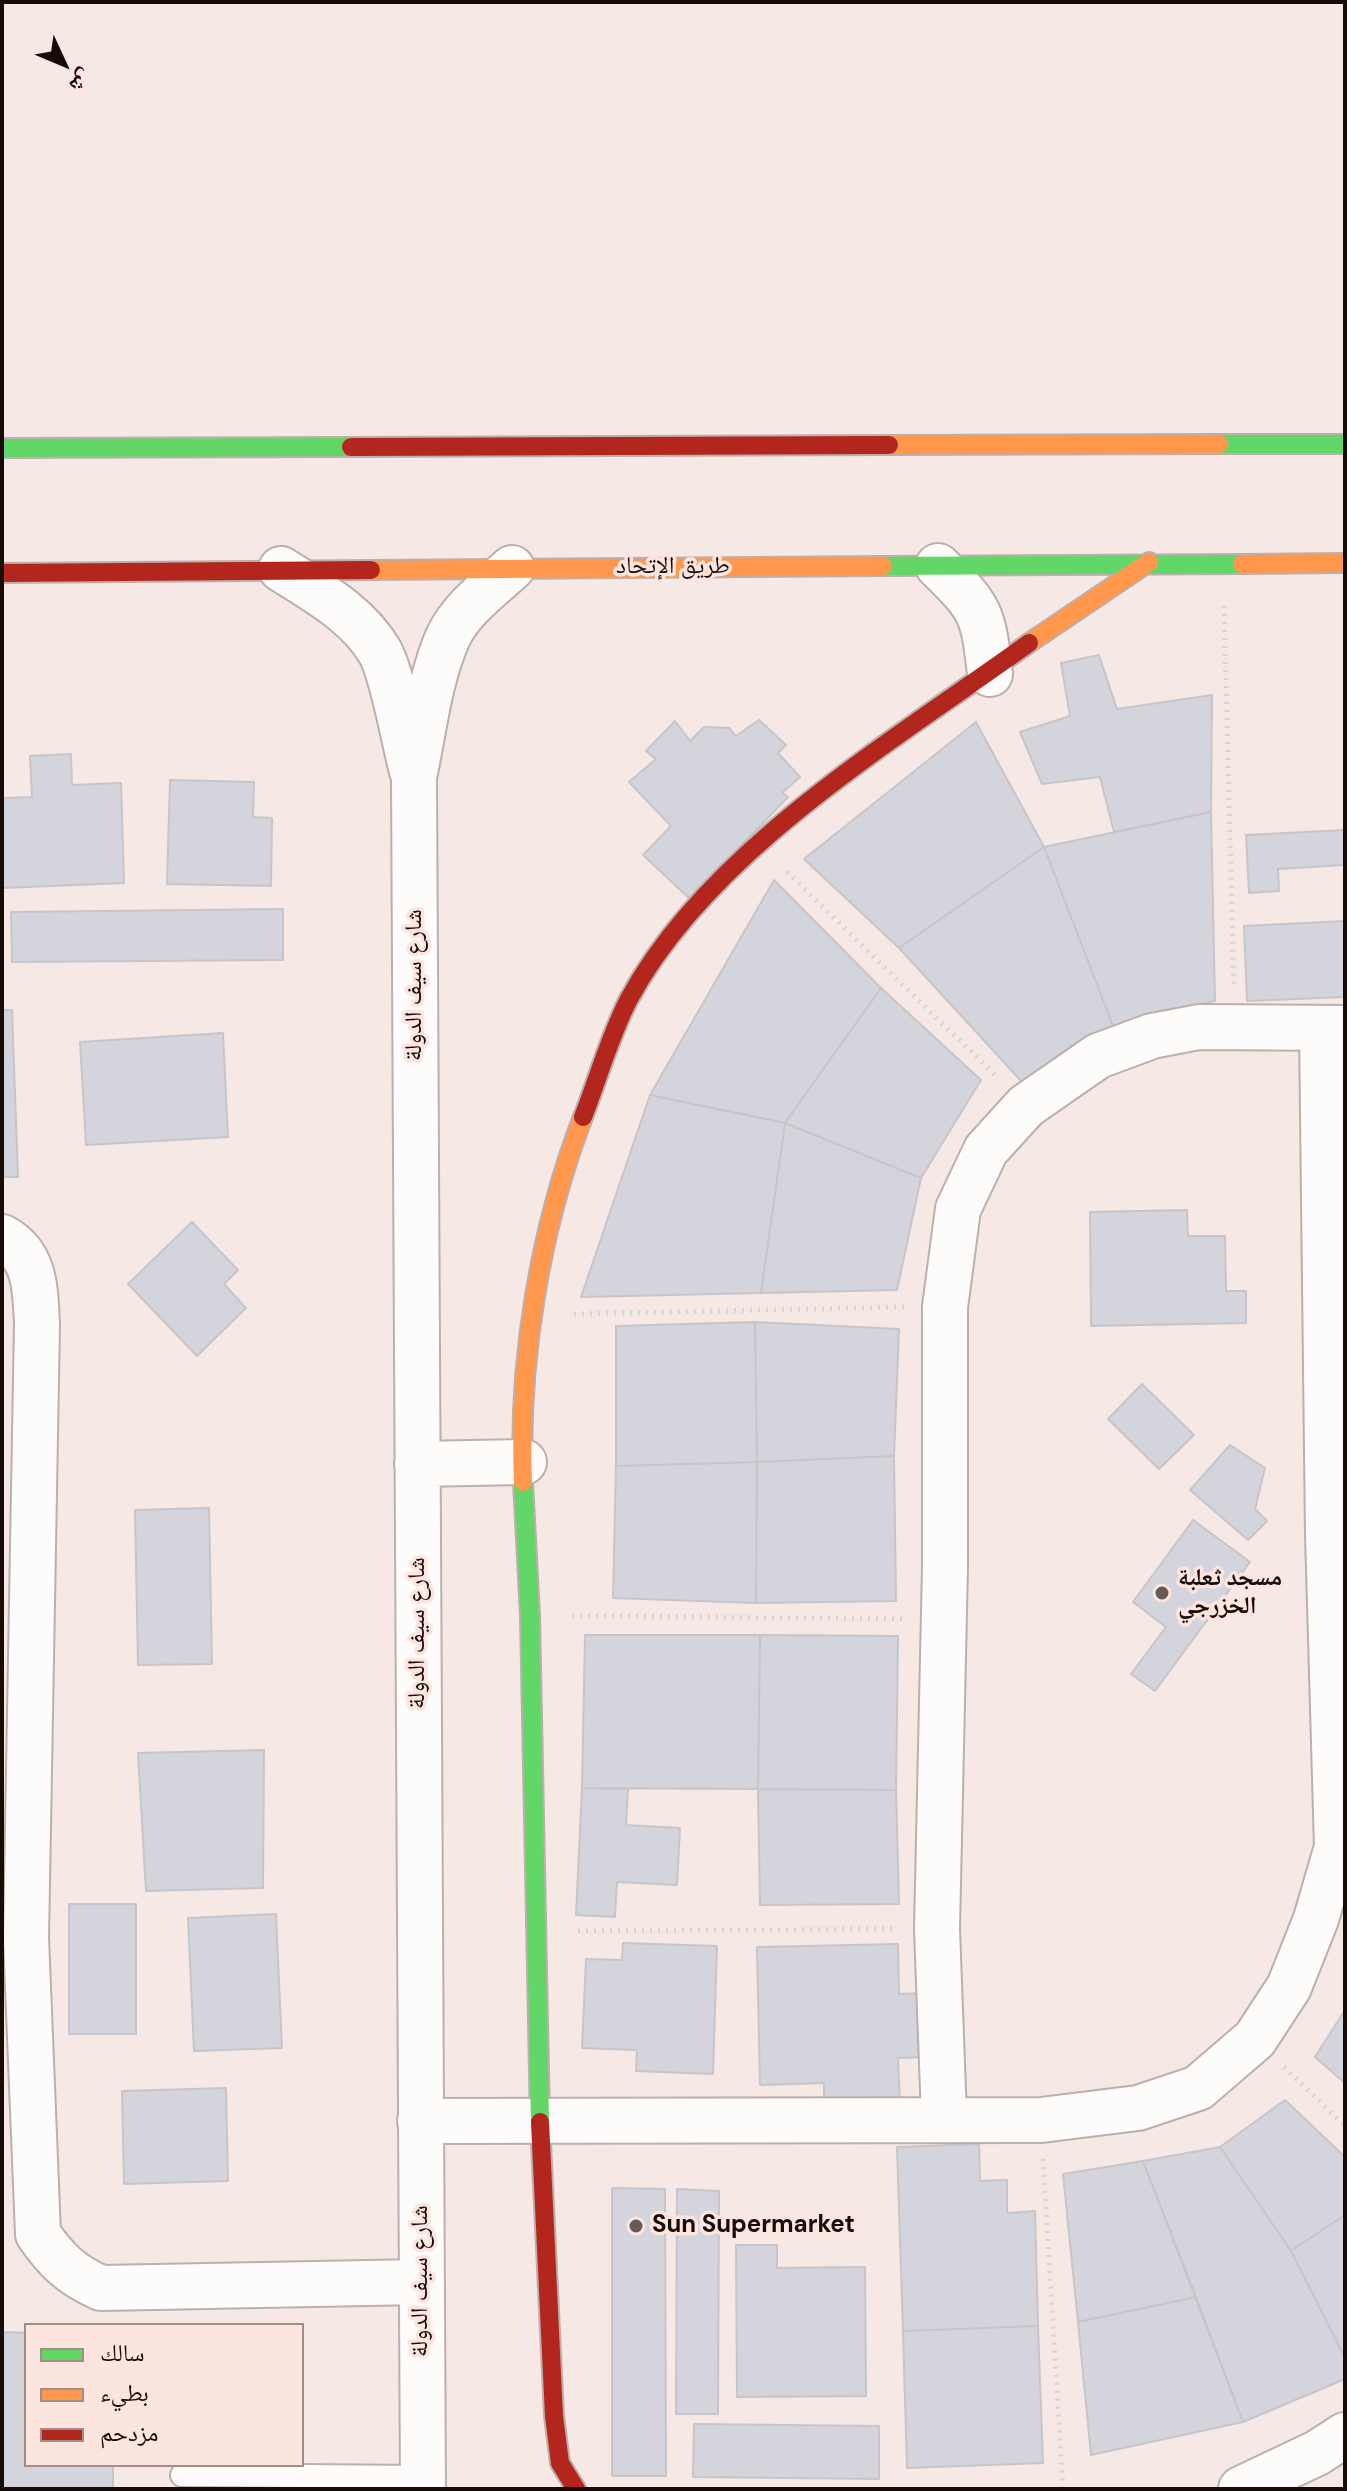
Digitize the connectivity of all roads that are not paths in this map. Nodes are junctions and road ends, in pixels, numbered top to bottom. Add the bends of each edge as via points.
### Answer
1 (1345, 444) edge
2 (2, 448) edge
3 (1149, 562) junction
4 (1345, 563) edge
5 (938, 566) junction
6 (512, 568) junction
7 (281, 569) junction
8 (2, 573) edge
9 (990, 674) junction
10 (414, 777) junction
11 (1333, 1028) edge
12 (2, 1237) edge
13 (524, 1462) junction
14 (417, 1464) junction
15 (14, 1938) edge
16 (944, 2118) junction
17 (420, 2121) junction
18 (540, 2122) junction
19 (421, 2282) junction
20 (1345, 2435) edge
21 (182, 2475) dead end
22 (423, 2483) edge
23 (576, 2489) edge
24 (1241, 2489) edge

1 - 2 street
3 - 4 street, طريق اﻹتحاد
3 - 5 street, طريق اﻹتحاد
3 - 9 street
5 - 6 street, طريق اﻹتحاد
5 - 9 street via 974,601 985,629
6 - 7 street, طريق اﻹتحاد
6 - 10 street, شارع سيف الدولة via 475,600 449,635
7 - 8 street, طريق اﻹتحاد
7 - 10 street, شارع سيف الدولة via 337,606 381,654
9 - 13 street via 759,844 685,917 629,999 570,1151 542,1249 527,1378
10 - 14 street, شارع سيف الدولة
11 - 16 street via 1235,1025 1152,1036 1098,1056 1026,1106 986,1150 958,1209 945,1307 937,1929
11 - 16 street via 1328,1534 1337,1847 1316,1919 1289,1987 1255,2039 1198,2088 1138,2108 1041,2120
12 - 15 street via 29,1260 37,1323
13 - 14 street
13 - 18 street
14 - 17 street, شارع سيف الدولة
15 - 19 street via 38,2234 75,2277 101,2288
16 - 18 street
17 - 18 street
17 - 19 street, شارع سيف الدولة
18 - 23 street via 554,2416 560,2463
19 - 22 street, شارع سيف الدولة
20 - 24 street
21 - 22 lane

